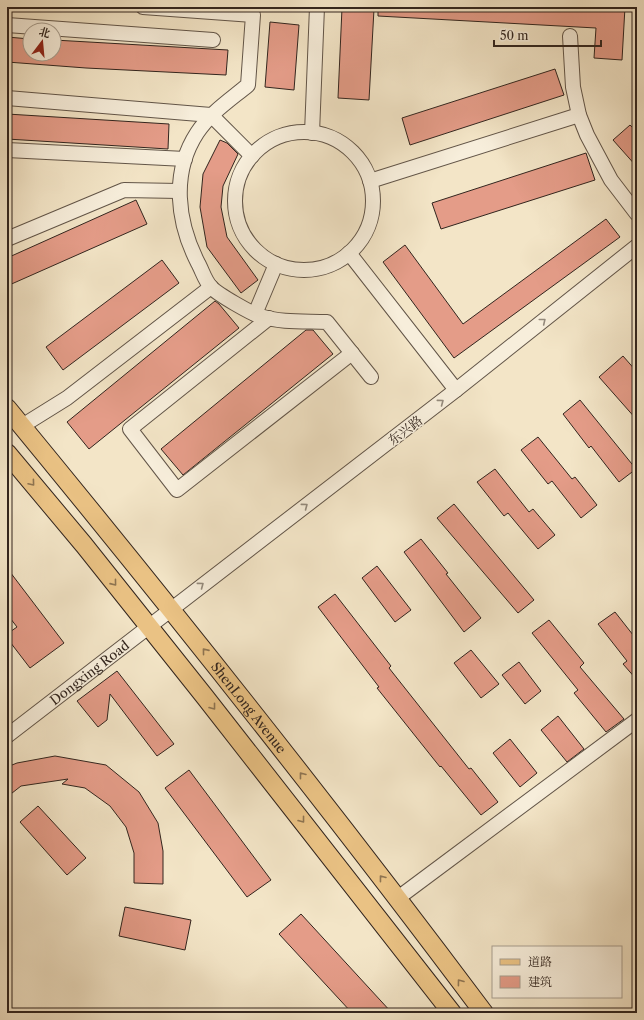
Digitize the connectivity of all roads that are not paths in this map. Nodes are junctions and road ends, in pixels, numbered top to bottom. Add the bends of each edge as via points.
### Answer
1 (142, 7) edge
2 (317, 7) edge
3 (7, 25) edge
4 (570, 36) dead end
5 (213, 40) dead end
6 (7, 98) edge
7 (211, 115) junction
8 (579, 115) junction
9 (312, 133) junction
10 (7, 150) edge
11 (252, 156) junction
12 (185, 160) junction
13 (370, 181) junction
14 (179, 191) junction
15 (637, 214) edge
16 (7, 240) edge
17 (637, 246) edge
18 (349, 253) junction
19 (276, 264) junction
20 (211, 287) junction
21 (255, 314) junction
22 (269, 318) junction
23 (352, 353) junction
24 (371, 377) dead end
25 (456, 390) junction
26 (7, 408) edge
27 (22, 426) junction
28 (7, 453) edge
29 (170, 609) junction
30 (148, 626) junction
31 (637, 720) edge
32 (7, 736) edge
33 (398, 898) junction
34 (452, 1013) edge
35 (484, 1013) edge

1 - 7 street via 253,15 248,85
2 - 9 street
3 - 5 street
4 - 8 street via 573,87
6 - 7 street
7 - 11 street
7 - 12 street via 197,133
8 - 13 street
8 - 15 street via 611,180
9 - 11 street via 290,134 269,142
9 - 13 street via 327,136 342,144 364,166
10 - 12 street
11 - 19 street via 242,171 236,189 235,207 239,225 248,241 260,254
12 - 14 street
13 - 18 street via 373,197 368,228 360,242
14 - 16 street via 124,190
14 - 20 street via 180,213 189,245
25 -> 17 street, 东兴路
18 - 19 street via 337,262 322,268 291,269
18 - 25 street
19 - 21 street
20 - 21 street
20 - 27 street via 67,398
21 - 22 street
22 - 23 street via 327,322
22 - 23 street via 130,429 177,490
23 - 24 street
29 -> 25 street, 东兴路
26 - 27 main road, ShenLong Avenue
27 - 29 main road, ShenLong Avenue
28 -> 30 main road
29 - 30 street, Dongxing Road
33 -> 29 main road, ShenLong Avenue
30 - 32 street, Dongxing Road
30 -> 34 main road
31 - 33 street
35 -> 33 main road, ShenLong Avenue

